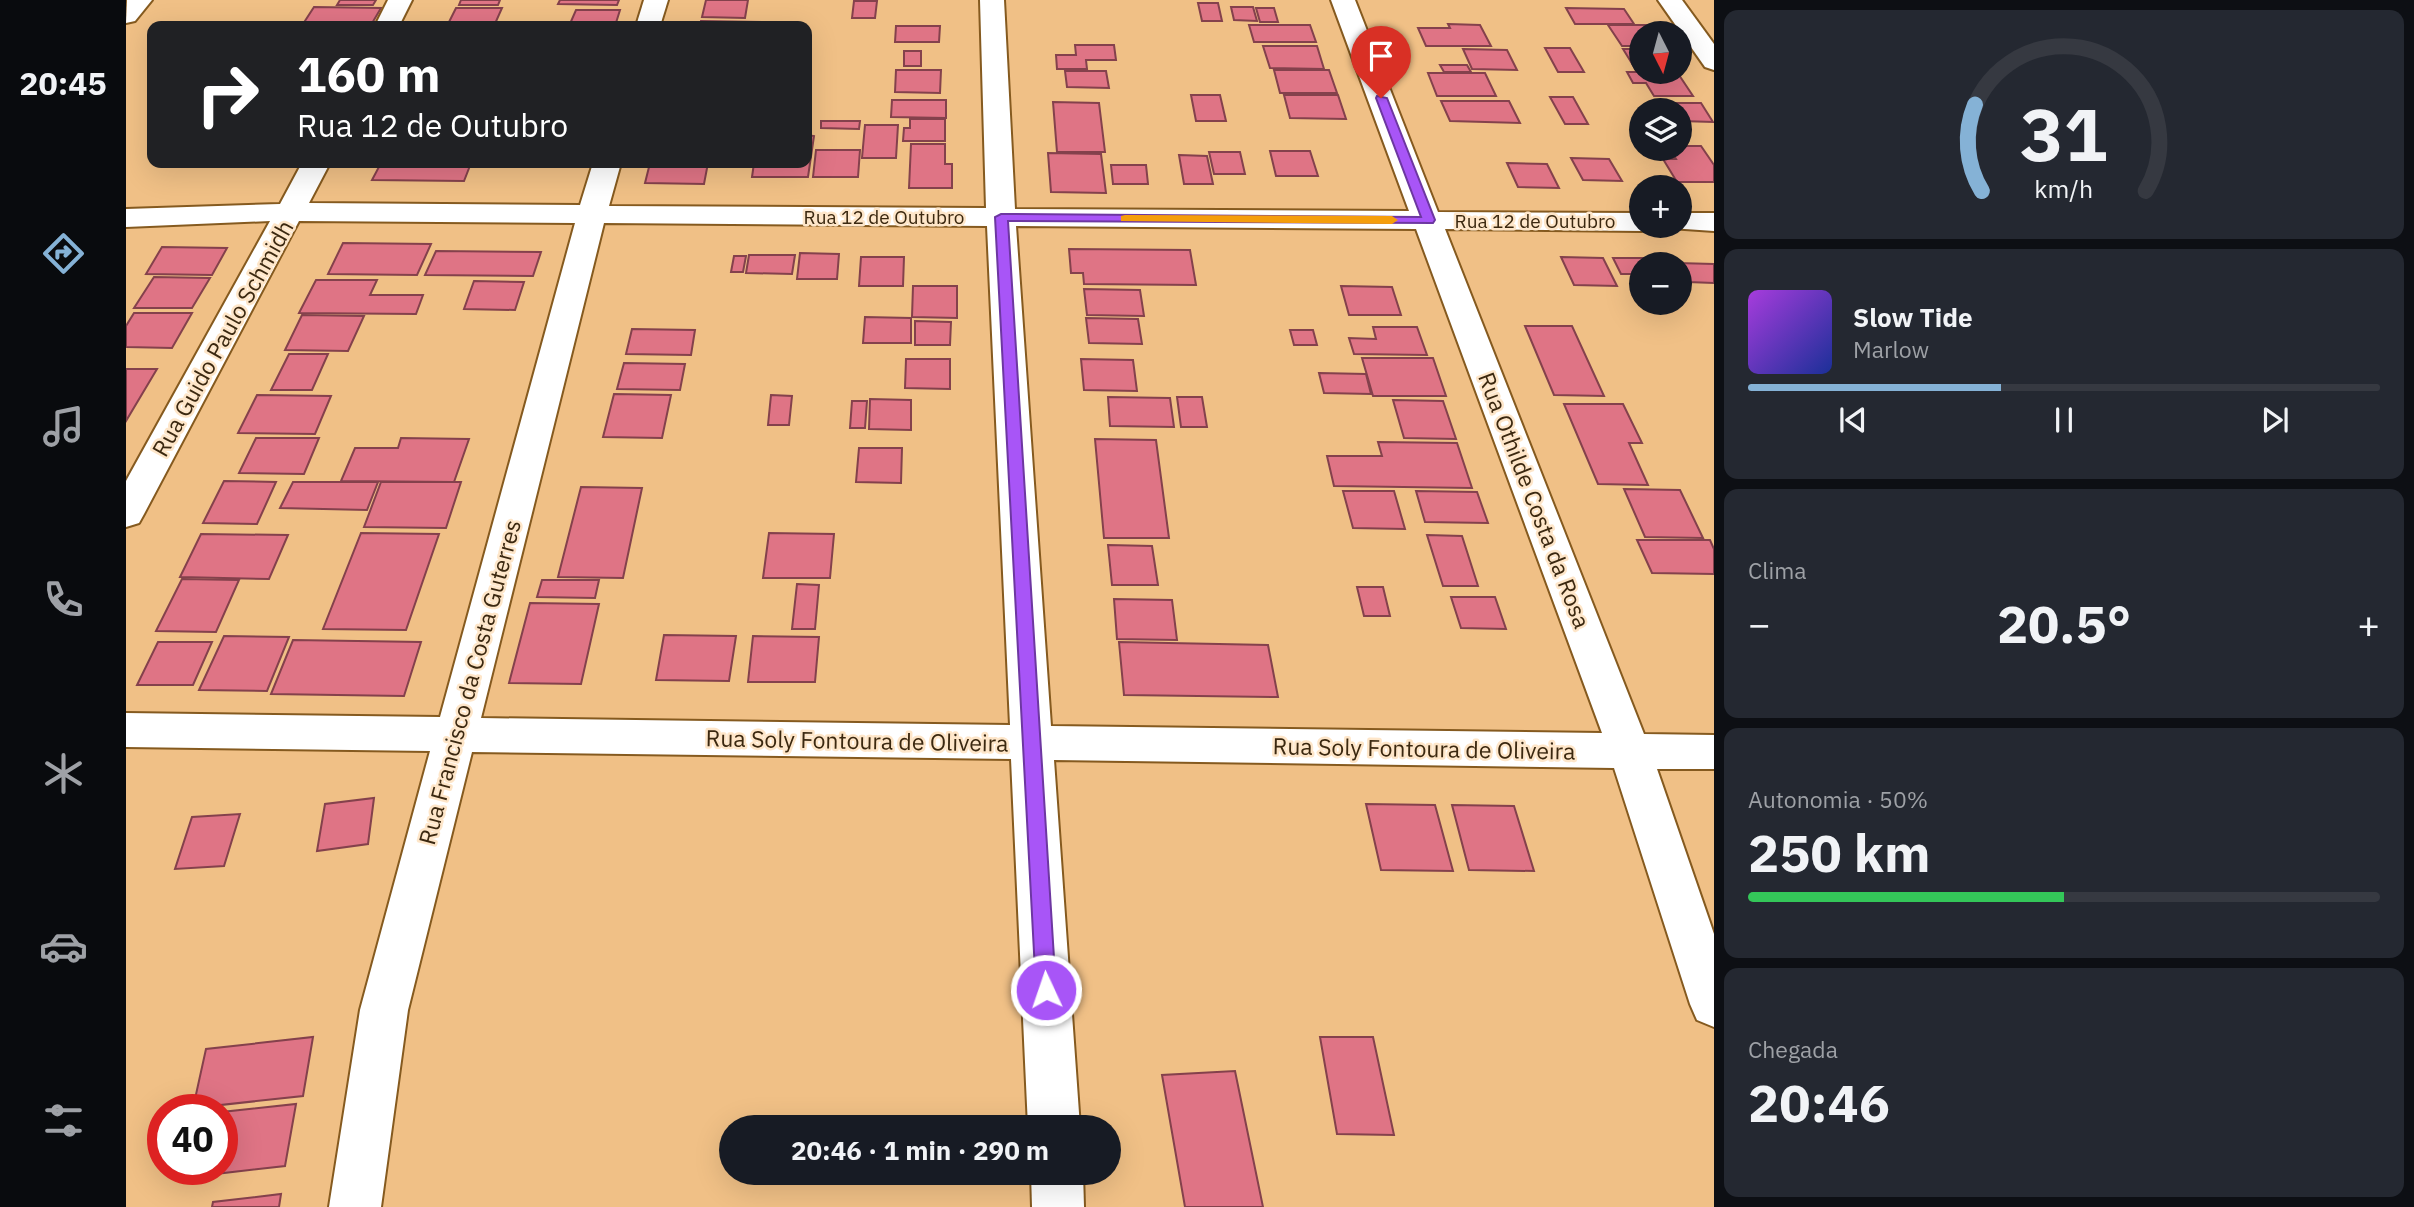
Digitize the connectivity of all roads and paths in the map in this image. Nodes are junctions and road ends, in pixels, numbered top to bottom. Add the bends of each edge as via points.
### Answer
1 (141, 0) edge
2 (400, 0) edge
3 (656, 0) edge
4 (992, 0) edge
5 (1343, 0) edge
6 (1670, 0) edge
7 (126, 16) edge
8 (390, 21) edge
9 (650, 21) edge
10 (1714, 62) edge
11 (313, 168) edge
12 (605, 168) edge
13 (290, 212) junction
14 (591, 215) junction
15 (1001, 217) junction
16 (126, 218) edge
17 (1429, 220) junction
18 (1629, 222) edge
19 (1692, 222) edge
20 (1714, 222) edge
21 (126, 513) edge
22 (126, 730) edge
23 (455, 735) junction
24 (1032, 743) junction
25 (1630, 751) junction
26 (1714, 752) edge
27 (1714, 1004) edge
28 (1053, 1115) edge
29 (1057, 1185) edge
30 (355, 1207) edge
31 (1059, 1207) edge

1 - 7 street
2 - 8 street
3 - 9 street
4 - 15 street
5 - 17 street, Rua Othilde Costa da Rosa
6 - 10 street
11 - 13 street, Rua Guido Paulo Schmidh
12 - 14 street, Rua Francisco da Costa Guterres
13 - 14 street, Rua 12 de Outubro
13 - 16 street, Rua 12 de Outubro
13 - 21 street, Rua Guido Paulo Schmidh
14 - 15 street, Rua 12 de Outubro
14 - 23 street, Rua Francisco da Costa Guterres
15 - 17 street, Rua 12 de Outubro
15 - 24 street
17 - 18 street, Rua 12 de Outubro
17 - 25 street, Rua Othilde Costa da Rosa
19 - 20 street
22 - 23 street, Rua Soly Fontoura de Oliveira
23 - 24 street, Rua Soly Fontoura de Oliveira
23 - 30 street, Rua Francisco da Costa Guterres via 384,1010
24 - 25 street, Rua Soly Fontoura de Oliveira
24 - 28 street
25 - 26 street, Rua Soly Fontoura de Oliveira
25 - 27 street, Rua Othilde Costa da Rosa
29 - 31 street

